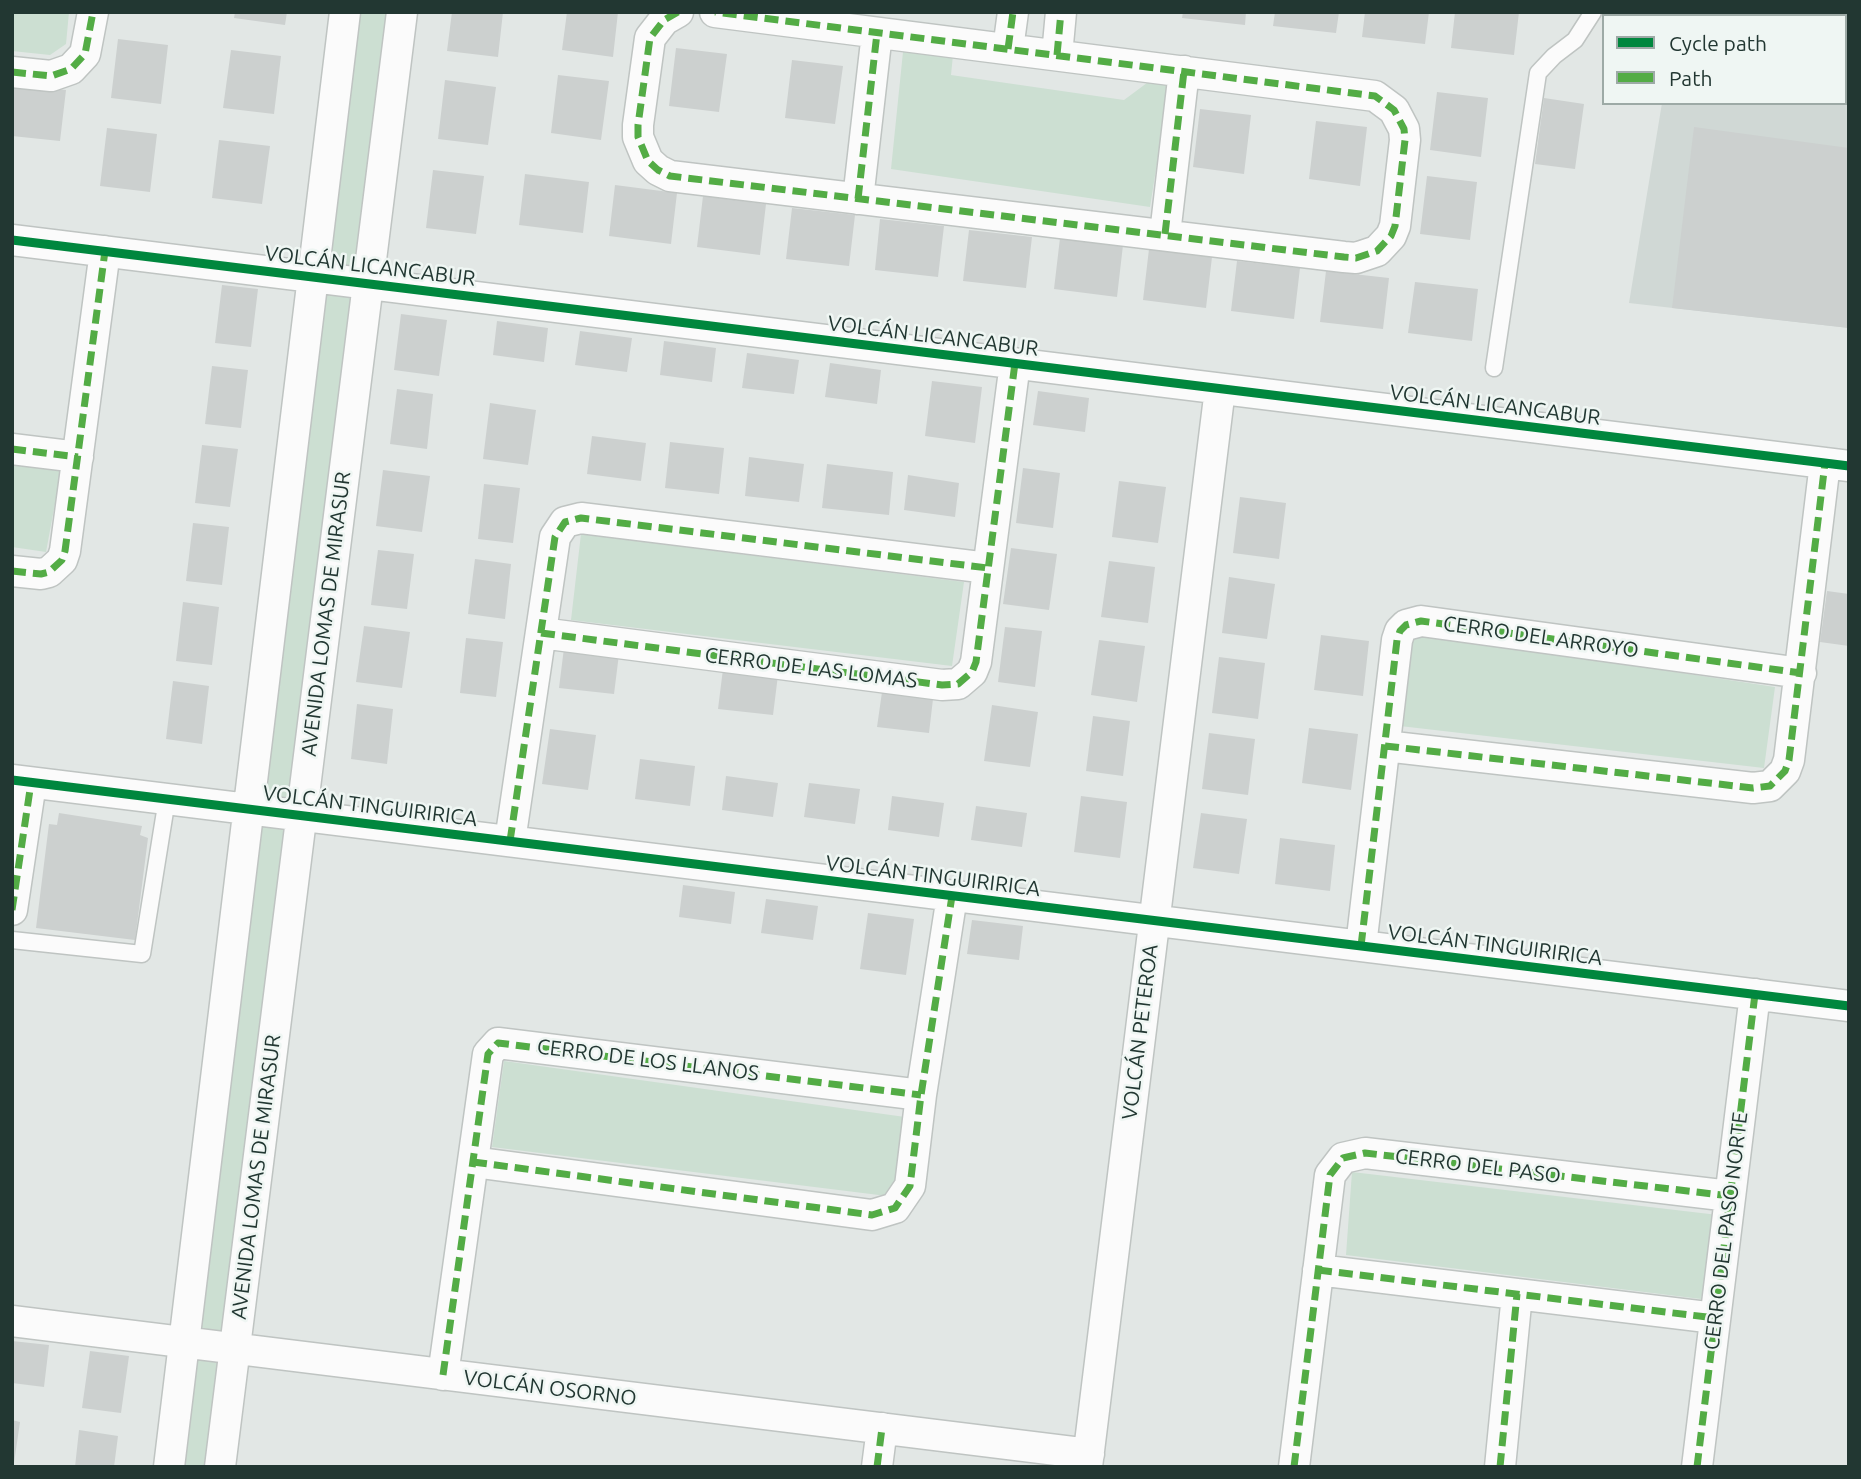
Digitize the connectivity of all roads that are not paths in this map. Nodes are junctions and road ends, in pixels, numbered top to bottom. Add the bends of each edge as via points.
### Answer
1 (93, 12) edge
2 (345, 12) edge
3 (402, 12) edge
4 (678, 12) edge
5 (715, 12) edge
6 (1013, 12) edge
7 (1061, 12) edge
8 (1593, 12) edge
9 (877, 33) junction
10 (1008, 49) junction
11 (1057, 55) junction
12 (1184, 71) junction
13 (12, 72) edge
14 (858, 199) junction
15 (1165, 234) junction
16 (12, 240) edge
17 (105, 251) junction
18 (313, 277) junction
19 (367, 284) junction
20 (1015, 363) junction
21 (1494, 368) dead end
22 (1220, 389) junction
23 (12, 449) edge
24 (78, 457) junction
25 (1837, 465) edge
26 (988, 568) junction
27 (12, 571) edge
28 (541, 633) junction
29 (1801, 673) junction
30 (1385, 746) junction
31 (22, 781) edge
32 (167, 799) junction
33 (249, 809) junction
34 (301, 816) junction
35 (510, 841) junction
36 (953, 895) junction
37 (12, 911) edge
38 (1154, 921) junction
39 (12, 940) edge
40 (1361, 946) junction
41 (1755, 994) junction
42 (1849, 1006) edge
43 (921, 1095) junction
44 (473, 1162) junction
45 (1730, 1196) junction
46 (1318, 1270) junction
47 (1517, 1294) junction
48 (1715, 1318) junction
49 (12, 1321) edge
50 (184, 1343) junction
51 (235, 1349) junction
52 (443, 1375) junction
53 (882, 1429) junction
54 (1088, 1460) edge
55 (169, 1467) edge
56 (220, 1467) edge
57 (877, 1467) edge
58 (1294, 1467) edge
59 (1500, 1467) edge
60 (1696, 1467) edge

1 - 13 street via 85,54 71,69 51,76
2 - 18 street
3 - 19 street, AVENIDA LOMAS DE MIRASUR
4 - 14 street via 655,28 647,50 638,138 649,161 658,170 684,179
5 - 9 street
6 - 10 street
7 - 11 street
8 - 21 lane via 1575,40 1538,73
9 - 10 street
9 - 14 street
10 - 11 street
11 - 12 street
12 - 15 street
12 - 15 street via 1375,96 1394,110 1405,140 1395,226 1385,244 1367,256 1344,257
14 - 15 street
16 - 17 street, VOLCÁN LICANCABUR
17 - 18 street, VOLCÁN LICANCABUR
17 - 24 street
18 - 19 street, VOLCÁN LICANCABUR
18 - 33 street
19 - 20 street, VOLCÁN LICANCABUR
19 - 34 street, AVENIDA LOMAS DE MIRASUR
20 - 22 street, VOLCÁN LICANCABUR
20 - 26 street, CERRO DE LAS LOMAS
22 - 25 street, VOLCÁN LICANCABUR
22 - 38 street, VOLCÁN PETEROA
23 - 24 street
24 - 27 street via 62,560 41,574
25 - 29 street
26 - 28 street via 572,519 555,537
26 - 28 street, CERRO DE LAS LOMAS via 972,672 950,686
28 - 35 street
29 - 30 street via 1785,771 1778,781 1762,789
29 - 30 street, CERRO DEL ARROYO via 1413,621 1400,631 1397,640
30 - 40 street, CERRO DEL ARROYO
31 - 32 street, VOLCÁN TINGUIRIRICA
31 - 37 street
32 - 33 street, VOLCÁN TINGUIRIRICA
32 - 39 lane via 142,954
33 - 34 street, VOLCÁN TINGUIRIRICA
33 - 50 street
34 - 35 street, VOLCÁN TINGUIRIRICA
34 - 51 street, AVENIDA LOMAS DE MIRASUR
35 - 36 street, VOLCÁN TINGUIRIRICA
36 - 38 street, VOLCÁN TINGUIRIRICA
36 - 43 street
38 - 40 street, VOLCÁN TINGUIRIRICA
38 - 54 street, VOLCÁN PETEROA
40 - 41 street, VOLCÁN TINGUIRIRICA
41 - 42 street, VOLCÁN TINGUIRIRICA
41 - 45 street, CERRO DEL PASO NORTE
43 - 44 street via 910,1186 895,1208 872,1215
43 - 44 street, CERRO DE LOS LLANOS via 498,1043 488,1054
44 - 52 street, CERRO DE LOS LLANOS
45 - 46 street, CERRO DEL PASO via 1353,1154 1343,1158 1329,1175
45 - 48 street, CERRO DEL PASO NORTE
46 - 47 street
46 - 58 street, CERRO DEL PASO
47 - 48 street
47 - 59 street
48 - 60 street, CERRO DEL PASO NORTE
49 - 50 street, VOLCÁN OSORNO
50 - 51 street, VOLCÁN OSORNO
50 - 55 street
51 - 52 street, VOLCÁN OSORNO
51 - 56 street, AVENIDA LOMAS DE MIRASUR
52 - 53 street, VOLCÁN OSORNO
53 - 54 street, VOLCÁN OSORNO
53 - 57 street

